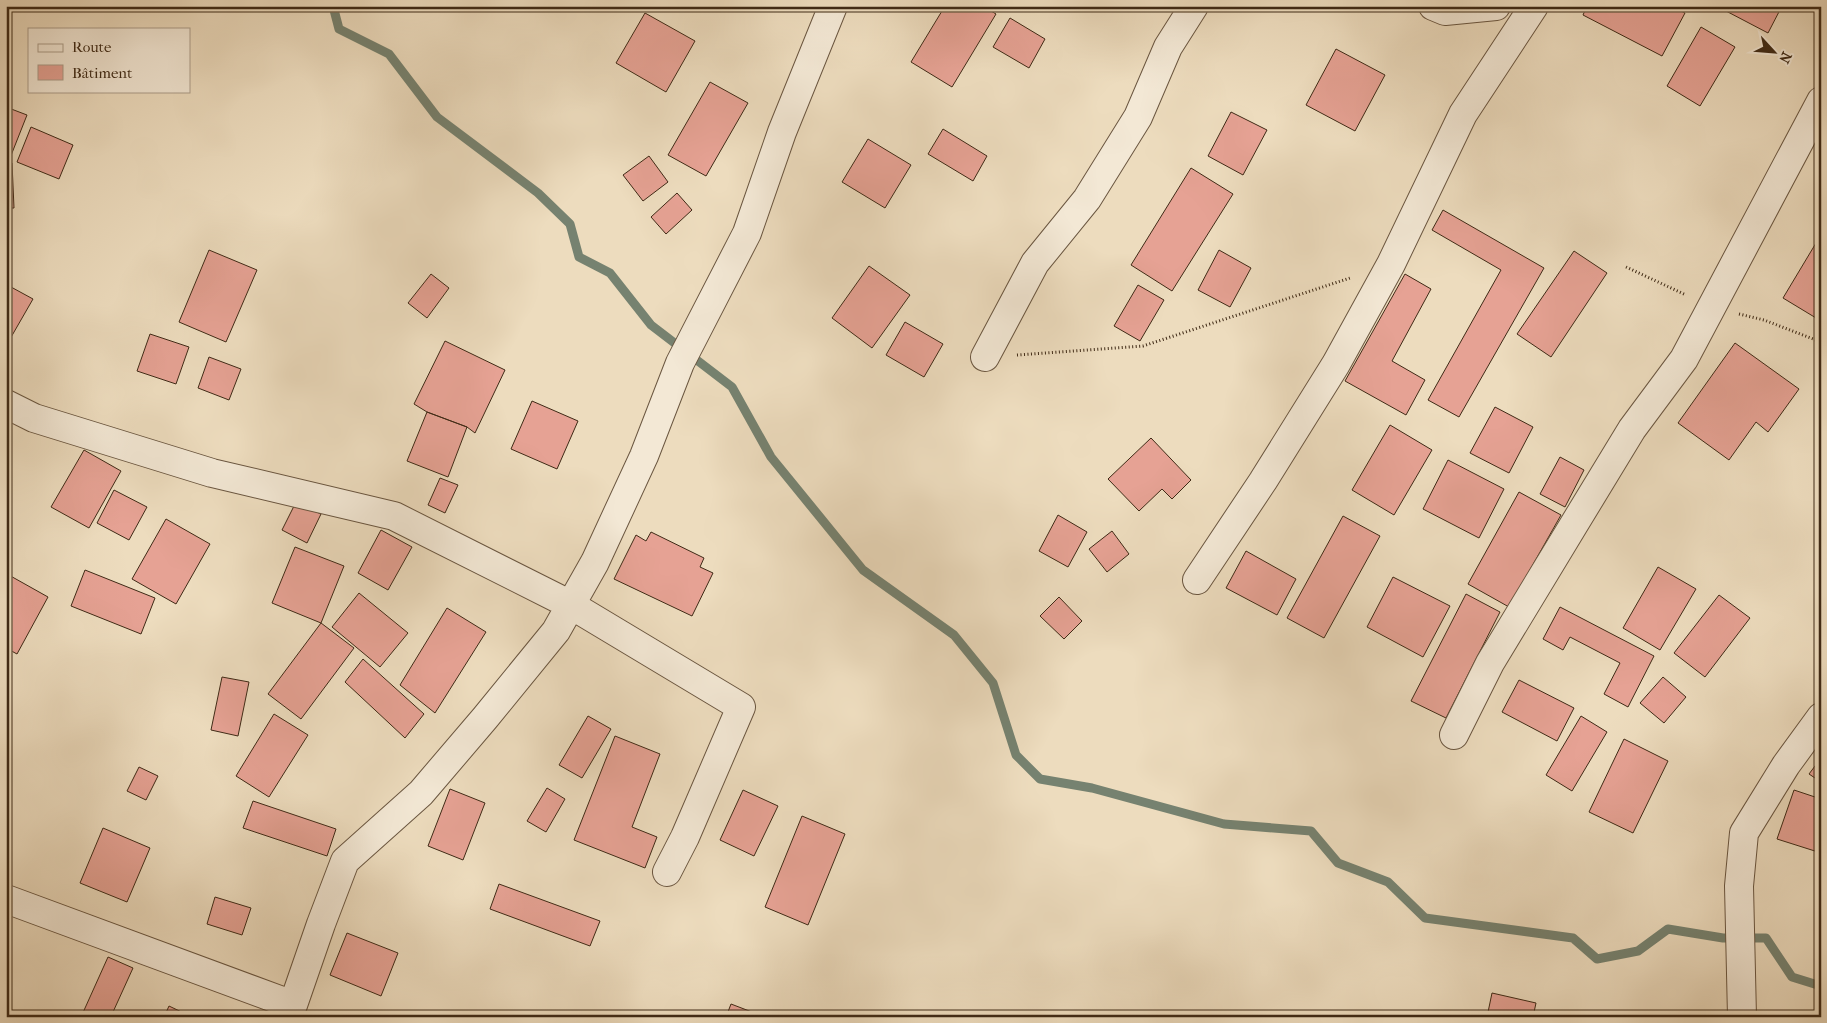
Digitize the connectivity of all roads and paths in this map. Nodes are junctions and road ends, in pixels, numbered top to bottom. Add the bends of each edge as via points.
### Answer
1 (833, 6) edge
2 (1194, 6) edge
3 (1433, 6) edge
4 (1496, 6) edge
5 (1534, 6) edge
6 (1821, 101) edge
7 (1391, 264) junction
8 (985, 358) joint
9 (6, 404) edge
10 (1197, 580) dead end
11 (571, 605) junction
12 (1821, 717) edge
13 (1454, 735) dead end
14 (667, 872) dead end
15 (6, 899) edge
16 (288, 1011) edge
17 (1742, 1017) edge

1 - 11 street via 782,132 747,233 680,363 644,456 596,562
2 - 8 street via 1168,47 1138,117 1086,199 1035,263
3 - 4 street via 1445,11
5 - 7 street via 1463,114
6 - 13 street via 1684,359 1632,429 1490,663
7 - 8 path via 1143,346
7 - 10 street via 1331,372
9 - 11 street via 34,418 212,473 394,516
11 - 14 street via 741,707 685,838
11 - 16 street via 556,631 421,793 345,861
12 - 17 street via 1786,765 1744,833 1739,886
15 - 16 street

